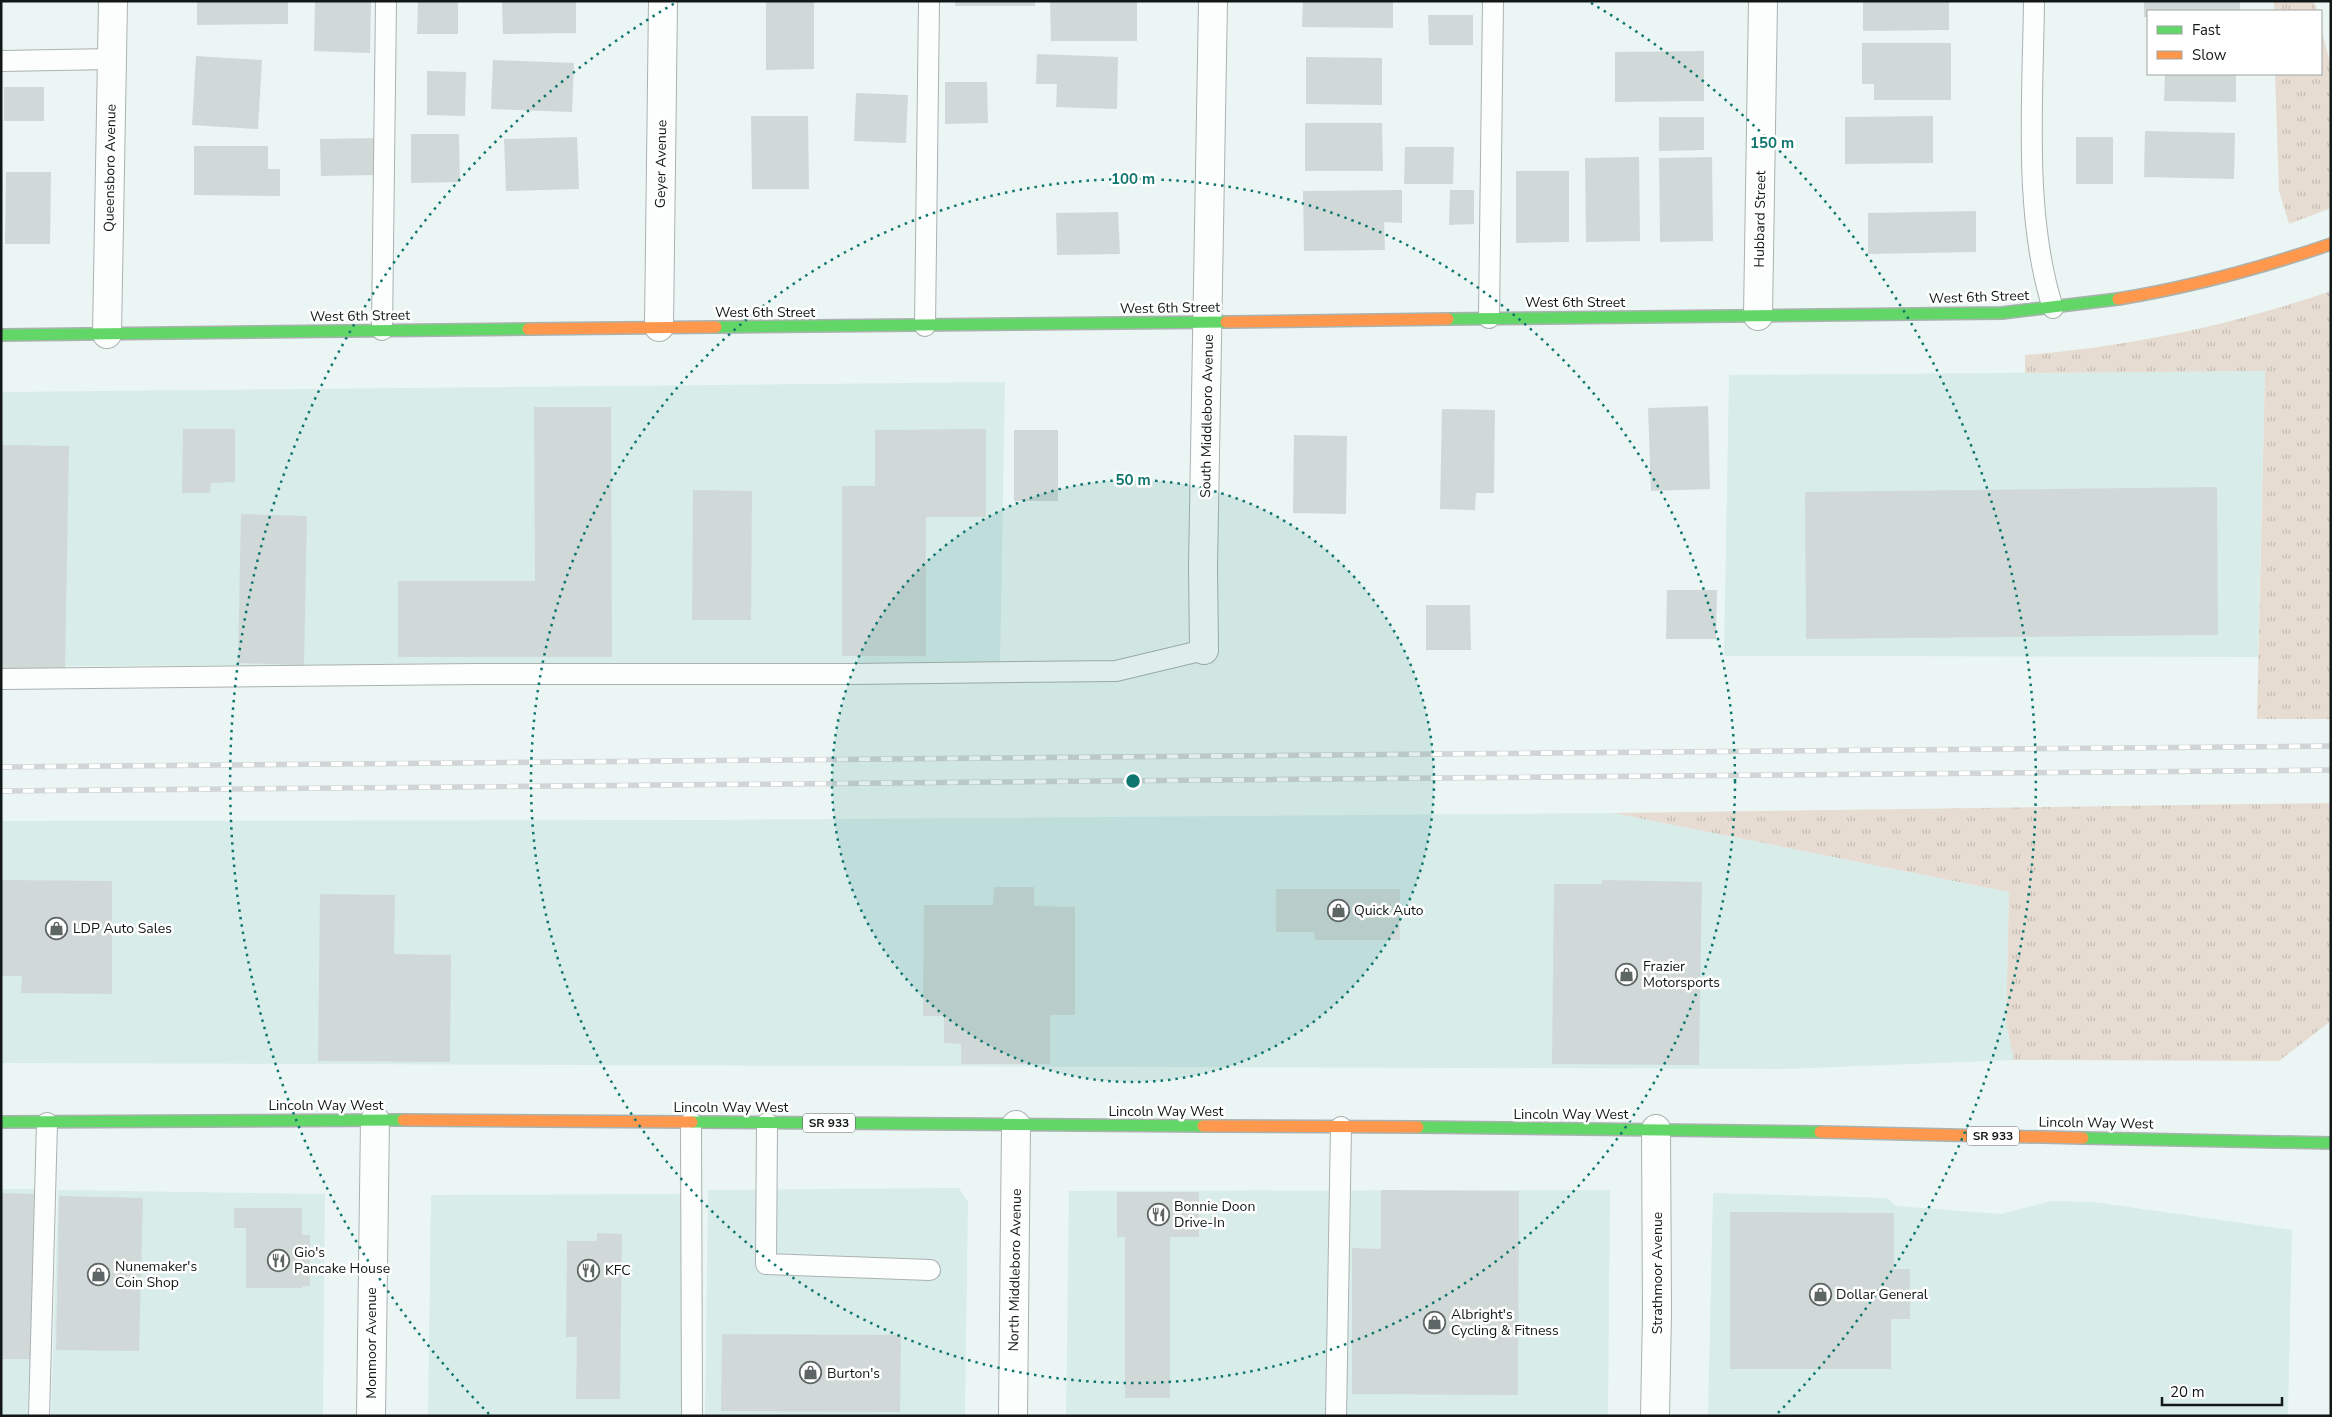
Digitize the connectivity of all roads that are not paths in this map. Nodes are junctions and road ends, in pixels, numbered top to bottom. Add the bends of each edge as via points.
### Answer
1 (113, 1) edge
2 (386, 1) edge
3 (662, 1) edge
4 (929, 1) edge
5 (1213, 1) edge
6 (1494, 1) edge
7 (1763, 1) edge
8 (2034, 1) edge
9 (112, 59) junction
10 (1, 61) edge
11 (2331, 244) edge
12 (2052, 308) junction
13 (1758, 316) junction
14 (1489, 318) junction
15 (1209, 322) junction
16 (925, 326) junction
17 (658, 327) junction
18 (382, 330) junction
19 (1, 334) edge
20 (107, 334) junction
21 (1204, 650) joint
22 (1, 679) edge
23 (376, 1120) junction
24 (1, 1122) edge
25 (691, 1122) junction
26 (47, 1123) junction
27 (767, 1123) junction
28 (1016, 1125) junction
29 (1341, 1127) junction
30 (1656, 1129) junction
31 (2331, 1143) edge
32 (930, 1270) dead end
33 (39, 1416) edge
34 (371, 1416) edge
35 (692, 1416) edge
36 (1013, 1416) edge
37 (1336, 1416) edge
38 (1655, 1416) edge

1 - 9 street, Queensboro Avenue
2 - 18 lane
3 - 17 street, Geyer Avenue
4 - 16 lane
5 - 15 street, South Middleboro Avenue
6 - 14 lane
7 - 13 street, Hubbard Street
8 - 12 lane via 2032,181 2044,283
9 - 10 lane
9 - 20 street, Queensboro Avenue
11 - 12 street, West 6th Street via 2259,268 2157,292
12 - 13 street, West 6th Street via 2002,313
13 - 14 street, West 6th Street
14 - 15 street, West 6th Street
15 - 16 street, West 6th Street
15 - 21 street, South Middleboro Avenue
16 - 17 street, West 6th Street
17 - 18 street, West 6th Street
18 - 20 street, West 6th Street
19 - 20 street, West 6th Street
21 - 22 lane via 1116,671
23 - 25 street, Lincoln Way West / SR 933
23 - 26 street, Lincoln Way West / SR 933
23 - 34 street, Monmoor Avenue
24 - 26 street, Lincoln Way West / SR 933
25 - 27 street, Lincoln Way West / SR 933
25 - 35 lane
26 - 33 lane
27 - 28 street, Lincoln Way West / SR 933
27 - 32 lane via 766,1264
28 - 29 street, Lincoln Way West / SR 933
28 - 36 street, North Middleboro Avenue
29 - 30 street, Lincoln Way West / SR 933
29 - 37 lane
30 - 31 street, Lincoln Way West / SR 933
30 - 38 street, Strathmoor Avenue

